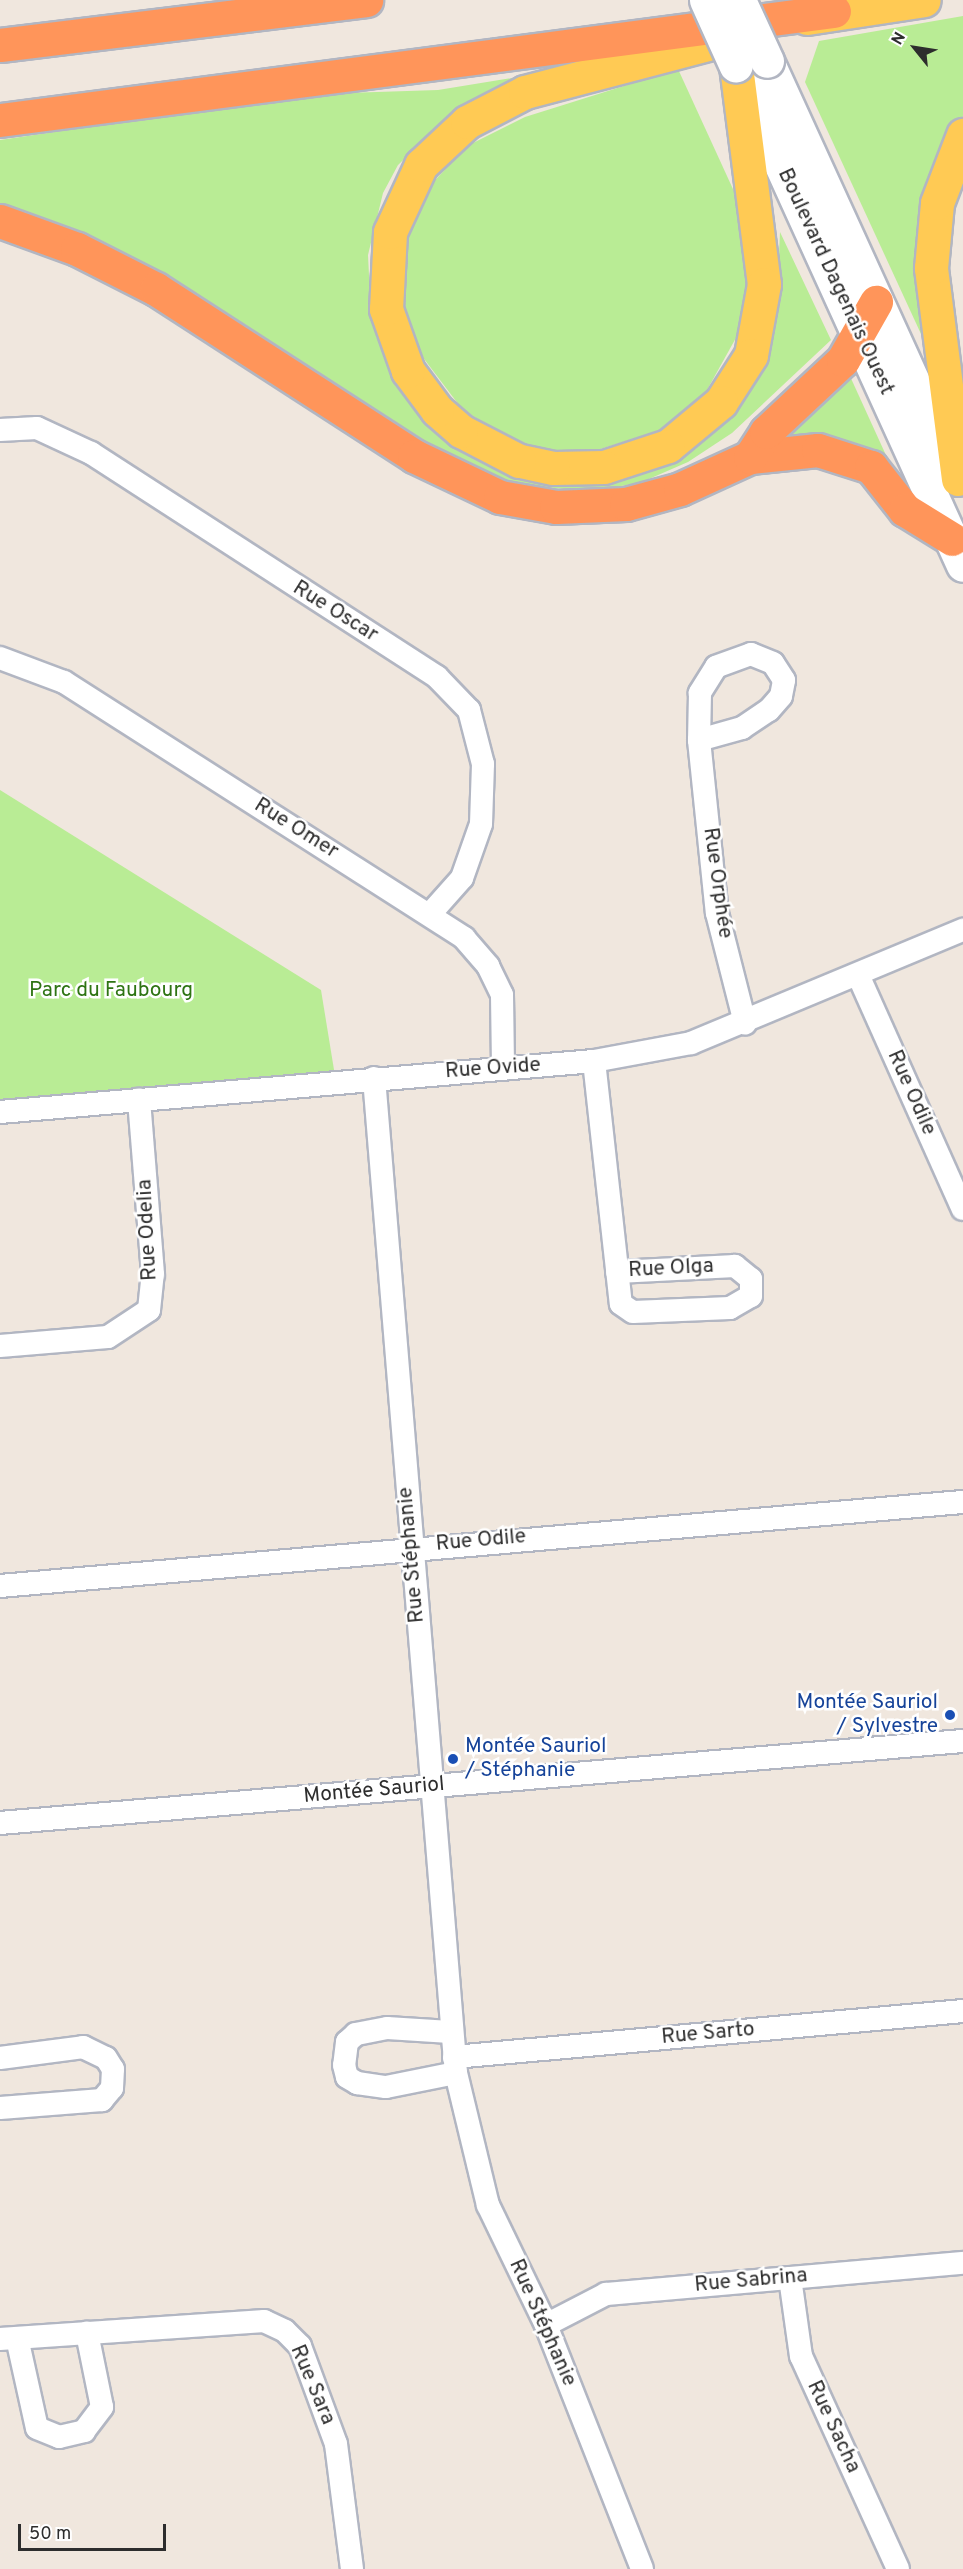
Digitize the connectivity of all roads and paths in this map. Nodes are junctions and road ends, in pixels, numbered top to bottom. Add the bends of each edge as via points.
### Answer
1 (366, 0) edge
2 (706, 0) edge
3 (739, 0) edge
4 (924, 0) edge
5 (834, 11) junction
6 (0, 45) edge
7 (751, 63) junction
8 (0, 120) edge
9 (963, 135) edge
10 (0, 221) edge
11 (876, 302) junction
12 (859, 334) junction
13 (0, 430) edge
14 (750, 457) junction
15 (961, 485) edge
16 (957, 552) edge
17 (0, 658) edge
18 (699, 740) dead end
19 (430, 914) junction
20 (963, 930) edge
21 (859, 977) junction
22 (745, 1023) junction
23 (594, 1061) junction
24 (503, 1069) junction
25 (374, 1078) junction
26 (139, 1100) junction
27 (0, 1112) edge
28 (963, 1209) edge
29 (617, 1272) junction
30 (0, 1346) edge
31 (963, 1502) edge
32 (411, 1547) junction
33 (0, 1586) edge
34 (963, 1741) edge
35 (430, 1786) junction
36 (0, 1823) edge
37 (963, 2011) edge
38 (450, 2032) junction
39 (0, 2058) edge
40 (455, 2065) junction
41 (0, 2108) edge
42 (963, 2264) edge
43 (790, 2278) junction
44 (546, 2325) junction
45 (87, 2333) junction
46 (8, 2338) edge
47 (352, 2569) edge
48 (642, 2569) edge
49 (898, 2569) edge

1 - 6 highway
2 - 7 main road, Boulevard Dagenais Ouest, bridge
3 - 7 main road, Boulevard Dagenais Ouest, bridge
4 - 5 main road
5 - 7 main road via 525,92 467,122 432,153 394,218 384,294 408,371 436,410 461,431 527,463 604,467 654,453 684,437 727,394 757,338 765,284
5 - 8 highway
7 - 11 main road, Boulevard Dagenais Ouest
7 - 12 main road, Boulevard Dagenais Ouest
9 - 15 main road via 937,203 931,268
10 - 14 highway via 77,249 156,289 414,456 500,497 556,507 626,504 680,489
11 - 12 highway
11 - 15 main road, Boulevard Dagenais Ouest
12 - 14 highway via 843,360 766,432
12 - 16 main road, Boulevard Dagenais Ouest
13 - 19 street, Rue Oscar via 37,428 91,453 201,529 437,677 469,710 483,764 481,824 462,878
14 - 16 highway via 810,450 847,455 882,476 905,510
17 - 19 street, Rue Omer via 64,682
18 - 22 street, Rue Orphée via 717,913
19 - 24 street, Rue Omer via 464,938 488,966 502,996
20 - 21 street, Rue Ovide
21 - 22 street, Rue Ovide
21 - 28 street, Rue Odile
22 - 23 street, Rue Ovide via 691,1043
23 - 24 street, Rue Ovide
23 - 29 street, Rue Olga
24 - 25 street, Rue Ovide
25 - 26 street, Rue Ovide
25 - 32 street, Rue Stéphanie
26 - 27 street, Rue Ovide
26 - 30 street, Rue Odelia via 153,1274 149,1310 108,1337
29 - 29 street, Rue Olga via 621,1304 633,1312 730,1308 751,1296 751,1279 735,1266
31 - 32 street, Rue Odile
32 - 33 street, Rue Odile
32 - 35 street, Rue Stéphanie
34 - 35 street, Montée Sauriol
35 - 36 street, Montée Sauriol
35 - 38 street, Rue Stéphanie
37 - 40 street, Rue Sarto
38 - 40 street, Rue Stéphanie
38 - 40 street via 387,2028 356,2034 347,2043 344,2065 347,2077 357,2083 386,2087
39 - 41 street via 83,2047 106,2058 113,2069 111,2088 102,2100
40 - 44 street, Rue Stéphanie via 488,2205
42 - 43 street, Rue Sabrina
43 - 44 street, Rue Sabrina via 606,2294
43 - 49 street, Rue Sacha via 801,2356
44 - 48 street, Rue Stéphanie
45 - 46 street, Rue Sara
45 - 46 street, Rue Sara via 102,2407 84,2431 59,2438 37,2428
45 - 47 street, Rue Sara via 264,2321 285,2331 300,2346 336,2444

